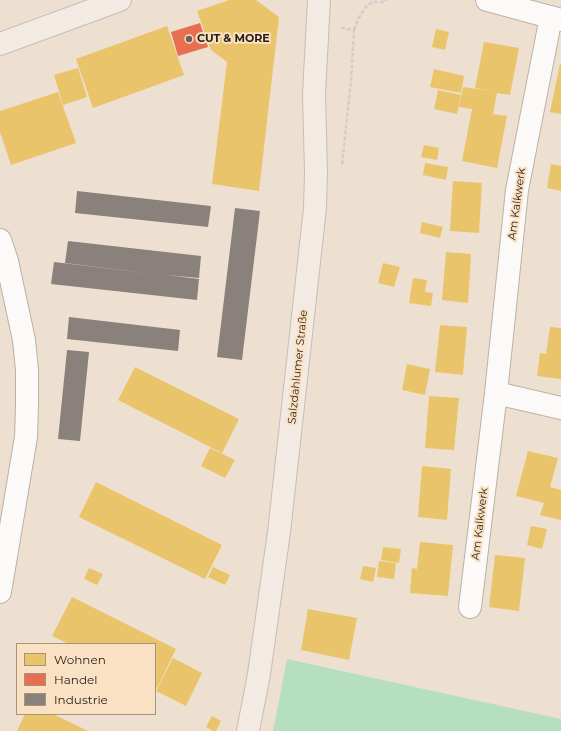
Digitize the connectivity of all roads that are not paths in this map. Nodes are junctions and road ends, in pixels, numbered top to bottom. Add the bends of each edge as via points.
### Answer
1 (120, 0) edge
2 (320, 0) edge
3 (487, 0) edge
4 (556, 18) edge
5 (0, 44) edge
6 (0, 240) edge
7 (496, 393) junction
8 (561, 408) edge
9 (0, 592) edge
10 (470, 607) dead end
11 (248, 731) edge

1 - 5 main road
2 - 11 main road, Salzdahlumer Straße via 314,94 315,208 279,532 259,674
3 - 4 street
4 - 7 street, Am Kalkwerk via 517,190
6 - 9 street via 24,340 27,406 26,437
7 - 8 street
7 - 10 street, Am Kalkwerk

